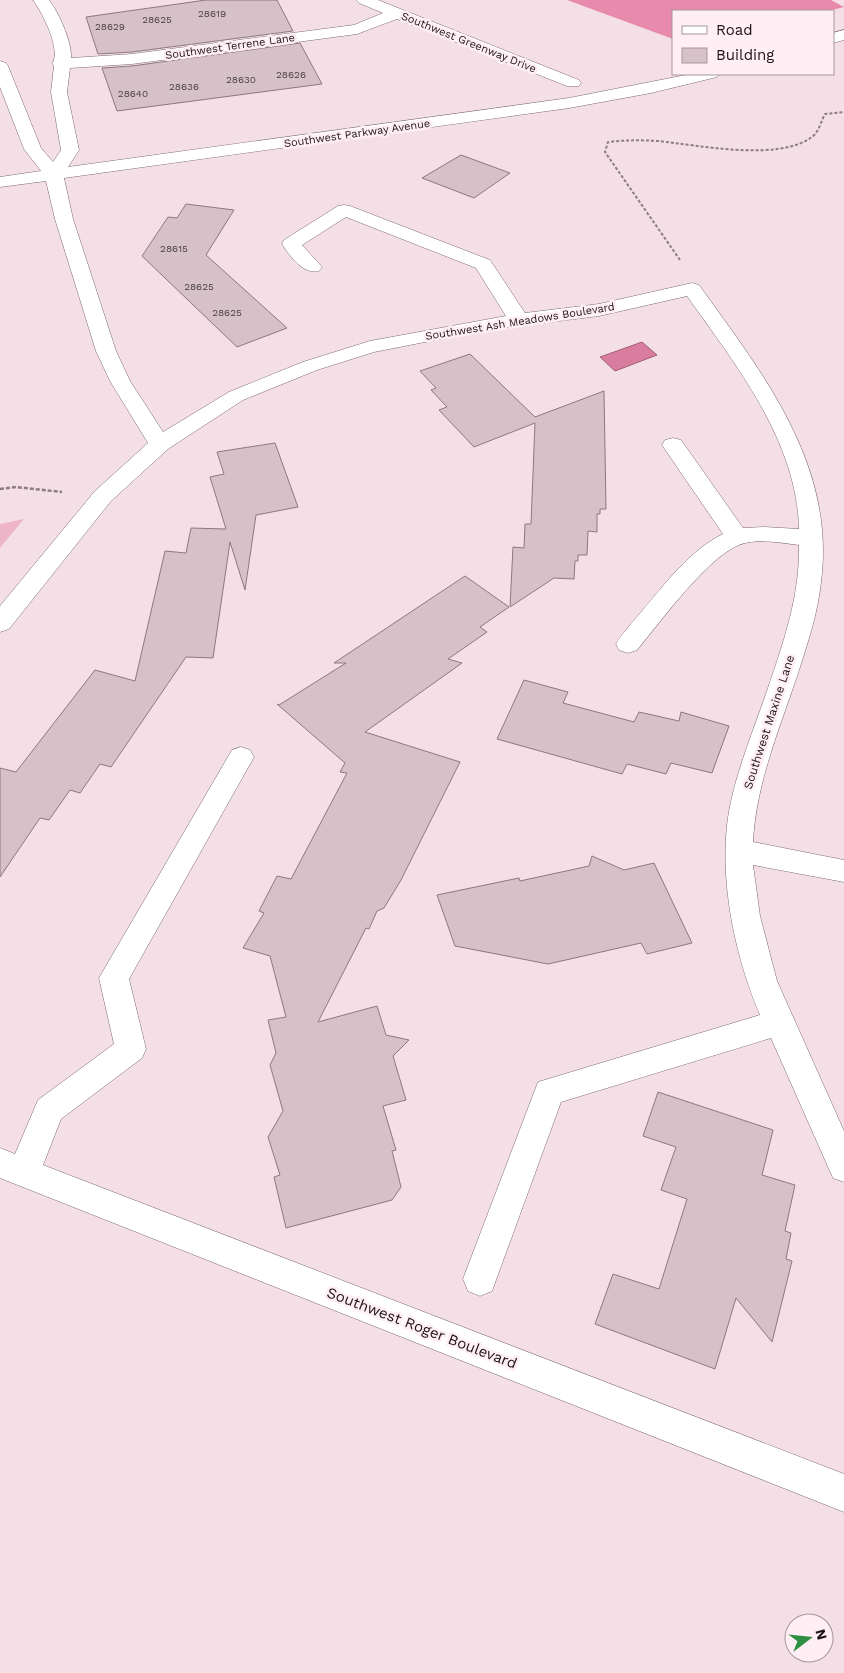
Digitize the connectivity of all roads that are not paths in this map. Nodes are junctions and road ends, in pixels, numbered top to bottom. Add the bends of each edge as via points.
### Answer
1 (41, 0) edge
2 (364, 0) edge
3 (397, 13) junction
4 (60, 64) junction
5 (0, 66) edge
6 (707, 75) edge
7 (573, 83) dead end
8 (54, 175) junction
9 (0, 182) edge
10 (312, 267) dead end
11 (692, 289) joint
12 (519, 320) junction
13 (160, 444) junction
14 (673, 445) dead end
15 (737, 537) junction
16 (810, 538) junction
17 (0, 623) edge
18 (628, 644) dead end
19 (241, 757) dead end
20 (739, 850) junction
21 (844, 871) edge
22 (779, 1022) junction
23 (12, 1167) edge
24 (844, 1167) edge
25 (480, 1279) dead end
26 (844, 1494) edge

1 - 4 street via 55,25 63,54
2 - 3 street, Southwest Greenway Drive
3 - 4 street, Southwest Terrene Lane via 357,29
3 - 7 street, Southwest Greenway Drive
4 - 8 street via 59,92 70,150
5 - 8 street via 33,149
6 - 8 street, Southwest Parkway Avenue via 569,103
8 - 9 street, Southwest Parkway Avenue
8 - 13 street via 64,219 106,351 120,381
10 - 12 street via 292,244 344,210 483,264
11 - 12 street, Southwest Ash Meadows Boulevard via 599,310
11 - 16 street, Southwest Maxine Lane via 766,396 789,439 802,477
12 - 13 street, Southwest Ash Meadows Boulevard via 370,347 310,366 236,396
13 - 17 street, Southwest Ash Meadows Boulevard via 103,496
14 - 15 street
15 - 16 street via 768,534
15 - 18 street via 707,556
16 - 20 street, Southwest Maxine Lane via 811,565 804,615 748,780
19 - 23 street via 114,978 131,1049 49,1110
20 - 21 street
20 - 22 street, Southwest Maxine Lane via 739,881 745,917 764,988
22 - 24 street, Southwest Maxine Lane
22 - 25 street via 549,1092
23 - 26 street, Southwest Roger Boulevard

